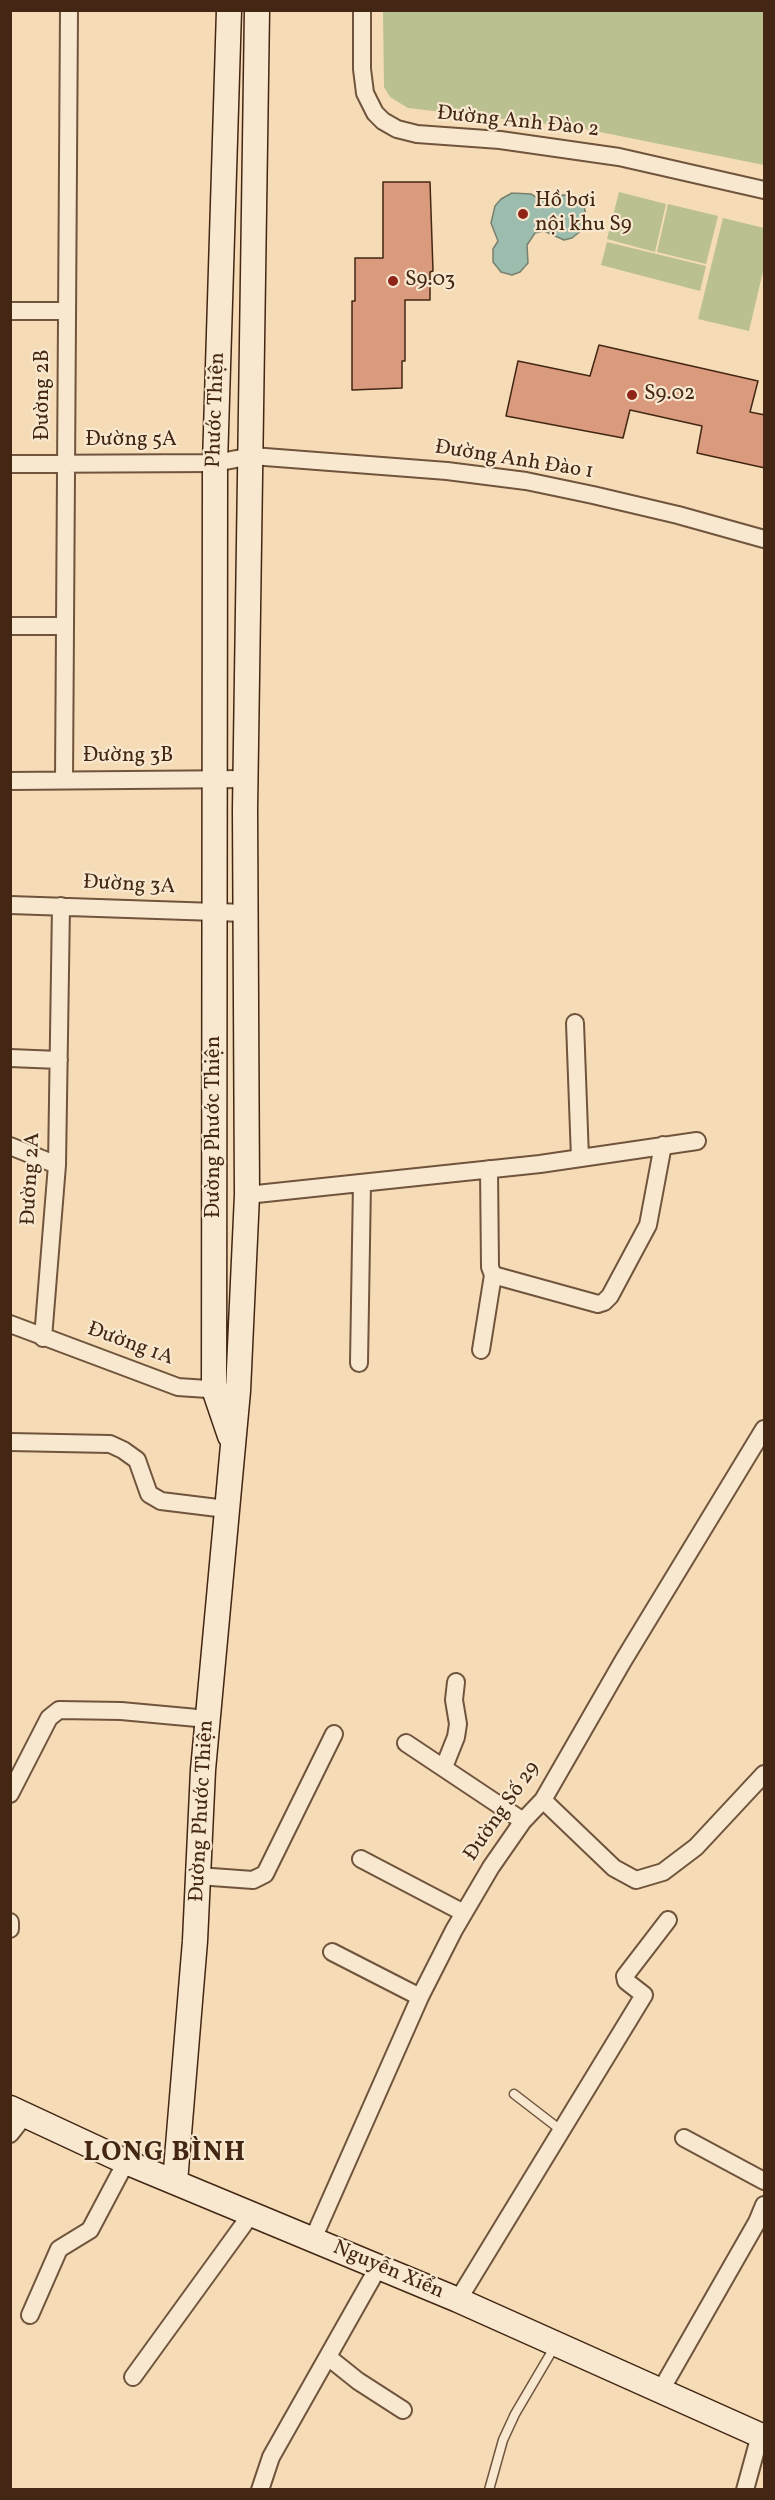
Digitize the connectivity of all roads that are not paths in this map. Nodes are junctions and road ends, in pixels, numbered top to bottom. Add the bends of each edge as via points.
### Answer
1 (69, 10) edge
2 (230, 10) edge
3 (257, 10) edge
4 (362, 10) edge
5 (765, 190) edge
6 (10, 311) edge
7 (67, 311) junction
8 (252, 456) junction
9 (215, 463) junction
10 (10, 464) edge
11 (66, 464) junction
12 (765, 539) edge
13 (10, 626) edge
14 (65, 626) junction
15 (246, 779) junction
16 (64, 780) junction
17 (214, 780) junction
18 (10, 781) edge
19 (245, 809) joint
20 (216, 810) joint
21 (10, 905) edge
22 (61, 906) junction
23 (216, 913) junction
24 (245, 913) junction
25 (575, 1023) dead end
26 (10, 1058) edge
27 (60, 1060) junction
28 (697, 1141) dead end
29 (663, 1145) junction
30 (10, 1146) edge
31 (580, 1158) junction
32 (57, 1165) junction
33 (489, 1169) junction
34 (362, 1183) junction
35 (247, 1195) junction
36 (493, 1275) junction
37 (10, 1324) edge
38 (44, 1338) junction
39 (481, 1350) dead end
40 (359, 1363) dead end
41 (214, 1389) junction
42 (238, 1391) junction
43 (765, 1429) edge
44 (232, 1441) junction
45 (10, 1442) edge
46 (226, 1509) junction
47 (456, 1682) dead end
48 (208, 1719) junction
49 (334, 1734) dead end
50 (406, 1743) dead end
51 (444, 1767) junction
52 (765, 1774) edge
53 (10, 1794) edge
54 (543, 1800) junction
55 (524, 1821) junction
56 (361, 1859) dead end
57 (198, 1876) junction
58 (464, 1913) junction
59 (668, 1920) dead end
60 (10, 1922) edge
61 (10, 1929) edge
62 (332, 1952) dead end
63 (420, 1997) junction
64 (514, 2094) dead end
65 (18, 2112) edge
66 (561, 2131) junction
67 (10, 2134) edge
68 (684, 2138) dead end
69 (126, 2162) junction
70 (765, 2181) edge
71 (175, 2182) junction
72 (765, 2205) edge
73 (252, 2213) junction
74 (313, 2239) junction
75 (378, 2266) junction
76 (458, 2300) junction
77 (30, 2315) dead end
78 (555, 2345) junction
79 (328, 2357) junction
80 (133, 2377) dead end
81 (661, 2390) junction
82 (403, 2410) dead end
83 (762, 2436) edge
84 (260, 2490) edge
85 (489, 2490) edge
86 (746, 2490) edge

1 - 7 street, Đường 2B
2 - 9 street, Phước Thiện
3 - 8 street, Phước Thiện
4 - 5 street, Đường Anh Đào 2 via 365,93 382,121 397,129 619,157
6 - 7 street
7 - 11 street, Đường 2B
8 - 9 street, Đường Anh Đào 1
8 - 12 street, Đường Anh Đào 1 via 447,471 526,482 678,515
8 - 15 street, Phước Thiện
9 - 11 street, Đường 5A
9 - 17 street, Phước Thiện
10 - 11 street, Đường 5A
11 - 14 street, Đường 2B
13 - 14 street
14 - 16 street, Đường 2B
15 - 17 street, Đường 3B
15 - 19 street, Phước Thiện
16 - 17 street, Đường 3B
16 - 18 street, Đường 3B
17 - 20 street, Phước Thiện
19 - 24 street, Đường Phước Thiện
20 - 23 street, Đường Phước Thiện
21 - 22 street, Đường 3A
22 - 23 street, Đường 3A
22 - 27 street, Đường 2A
23 - 24 street, Đường 3A
23 - 41 street, Đường Phước Thiện
24 - 35 street, Đường Phước Thiện
25 - 31 street
26 - 27 street
27 - 32 street, Đường 2A
28 - 29 street
29 - 31 street
29 - 36 street via 648,1225 604,1302 592,1304
30 - 32 street
31 - 33 street
32 - 38 street, Đường 2A
33 - 34 street
33 - 36 street
34 - 35 street
34 - 40 street
35 - 42 street, Đường Phước Thiện
36 - 39 street
37 - 38 street, Đường 1A
38 - 41 street, Đường 1A via 178,1387
41 - 42 street, Đường 1A
41 - 44 street, Đường Phước Thiện
42 - 44 street, Đường Phước Thiện
43 - 54 street, Đường Số 29
44 - 46 street, Đường Phước Thiện
45 - 46 street via 110,1444 137,1460 149,1494 161,1502
46 - 48 street, Đường Phước Thiện
47 - 51 street via 458,1724
48 - 53 street via 59,1710 49,1718
48 - 57 street, Đường Phước Thiện
49 - 57 street via 265,1874 253,1880
50 - 51 street
51 - 55 street
52 - 54 street via 696,1847 663,1872 636,1880 614,1868
54 - 55 street, Đường Số 29
55 - 58 street, Đường Số 29
56 - 58 street
57 - 71 street, Đường Phước Thiện
58 - 63 street, Đường Số 29
59 - 66 street via 625,1976 644,1995
60 - 61 street
62 - 63 street
63 - 74 street, Đường Số 29
64 - 66 lane
65 - 67 street
65 - 69 street, Nguyễn Xiển
66 - 76 street
68 - 70 street
69 - 71 street, Nguyễn Xiển
69 - 77 street via 90,2230 59,2249
71 - 73 street, Nguyễn Xiển
72 - 81 street
73 - 74 street, Nguyễn Xiển
73 - 80 street
74 - 75 street, Nguyễn Xiển
75 - 76 street, Nguyễn Xiển
75 - 79 street
76 - 78 street, Nguyễn Xiển
78 - 81 street, Nguyễn Xiển
78 - 85 lane via 503,2440
79 - 82 street
79 - 84 street via 271,2457
81 - 83 street, Nguyễn Xiển
83 - 86 street

